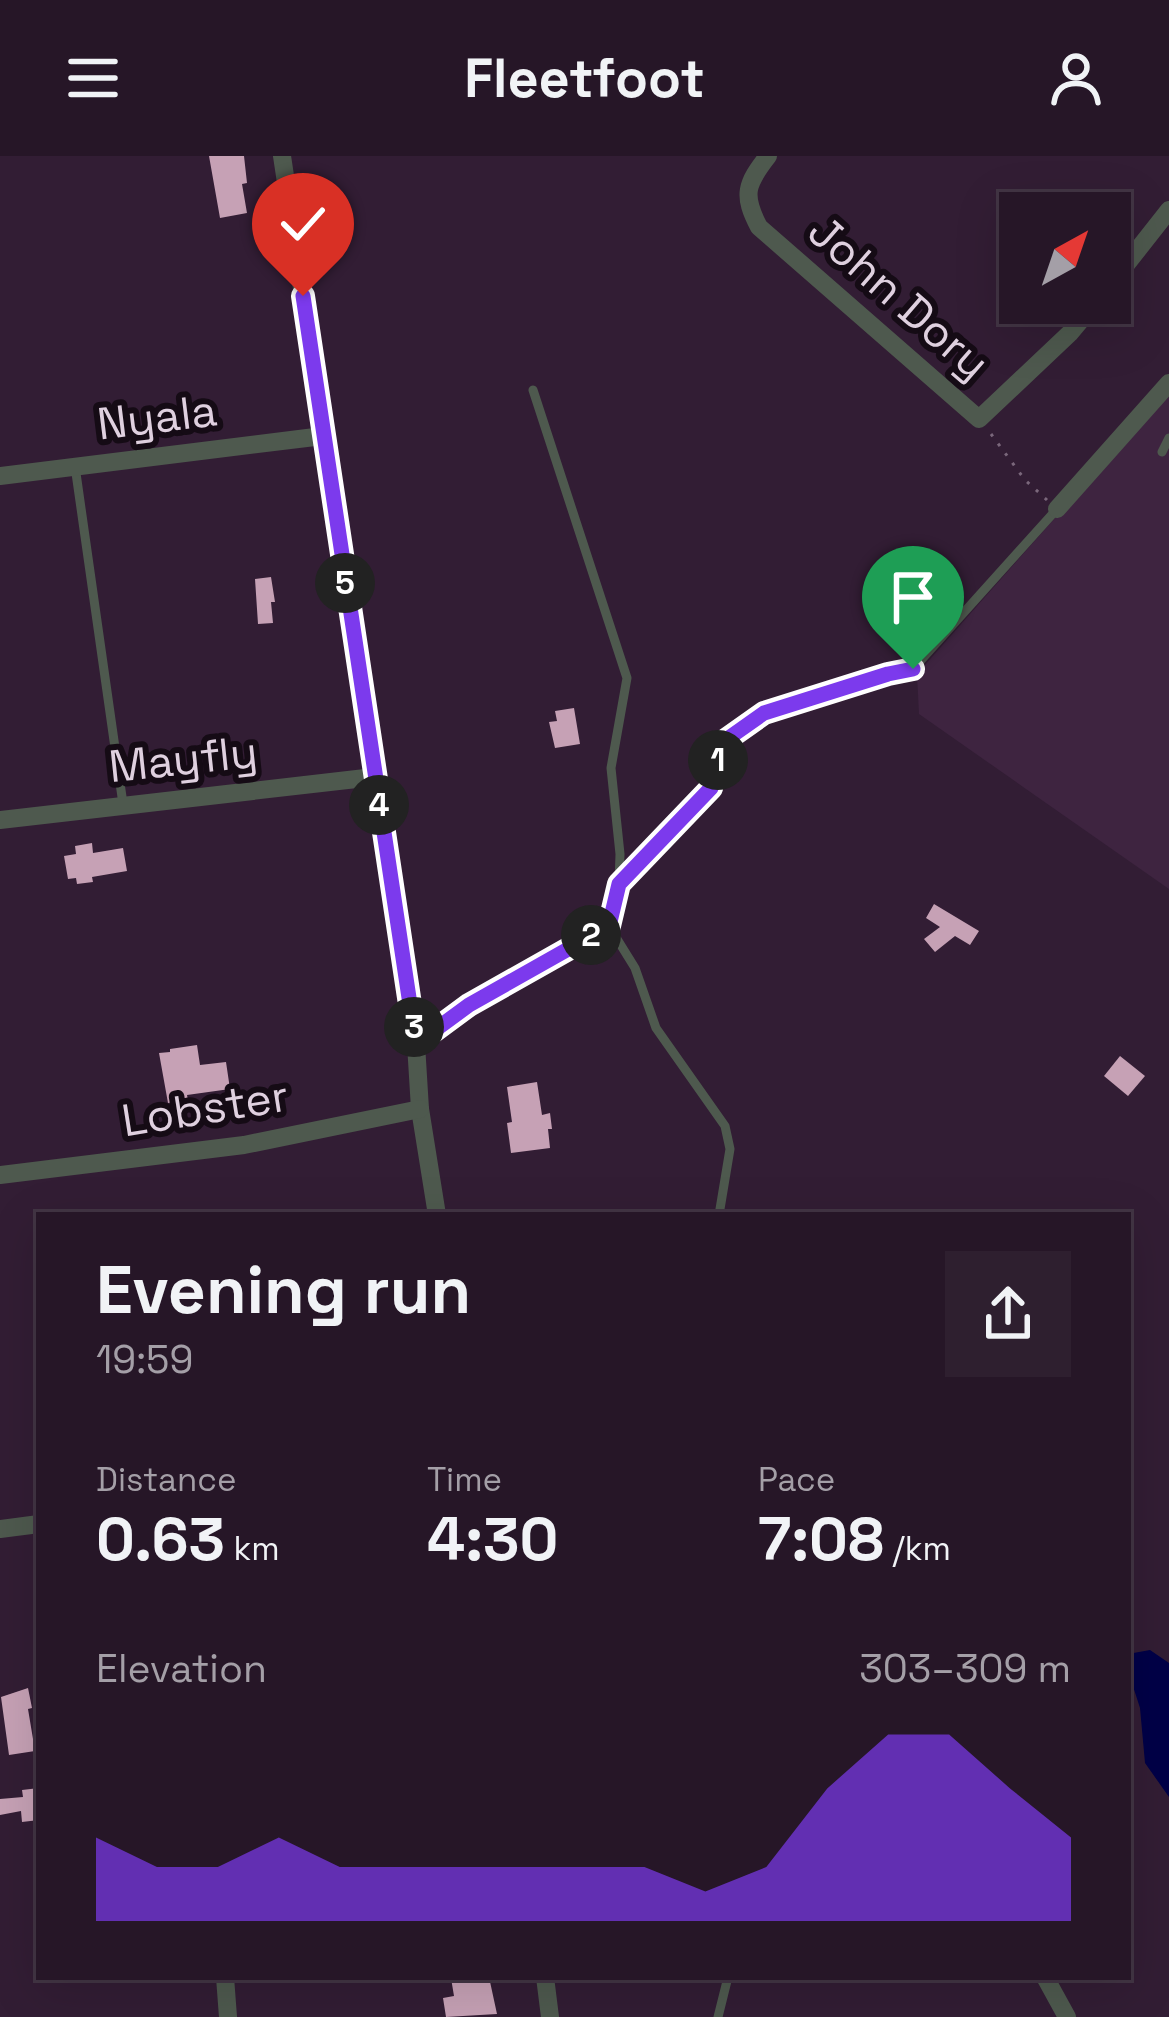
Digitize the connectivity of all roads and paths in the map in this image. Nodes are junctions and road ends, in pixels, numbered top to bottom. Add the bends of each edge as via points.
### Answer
1 (282, 156) edge
2 (768, 156) edge
3 (1169, 210) edge
4 (1131, 258) edge
5 (1078, 324) edge
6 (1169, 383) edge
7 (533, 390) dead end
8 (979, 418) junction
9 (323, 436) junction
10 (1169, 438) edge
11 (1162, 452) dead end
12 (75, 466) junction
13 (0, 476) edge
14 (1057, 509) junction
15 (374, 777) junction
16 (123, 804) junction
17 (0, 820) edge
18 (619, 884) junction
19 (609, 926) junction
20 (416, 1044) junction
21 (420, 1108) junction
22 (0, 1175) edge
23 (436, 1212) edge
24 (720, 1212) edge
25 (36, 1524) edge
26 (0, 1529) edge
27 (225, 1980) edge
28 (545, 1980) edge
29 (727, 1980) edge
30 (1048, 1980) edge
31 (228, 2017) edge
32 (550, 2017) edge
33 (718, 2017) edge
34 (1067, 2017) edge

1 - 9 street
2 - 8 street, John Dory via 746,203 759,227
3 - 4 street
5 - 8 street, John Dory
6 - 14 street
7 - 18 lane via 627,679 611,768
8 - 14 path
9 - 12 street, Nyala
9 - 15 street
10 - 11 lane
12 - 13 street, Nyala
12 - 16 lane
14 - 18 lane via 913,669 764,713 723,742 711,788
15 - 16 street, Mayfly
15 - 20 street
16 - 17 street, Mayfly
18 - 19 lane
19 - 20 lane
19 - 24 lane via 656,1028 724,1126 730,1149
20 - 21 street
21 - 22 street, Lobster via 244,1145
21 - 23 street
25 - 26 street
27 - 31 street
28 - 32 street
29 - 33 lane
30 - 34 street

